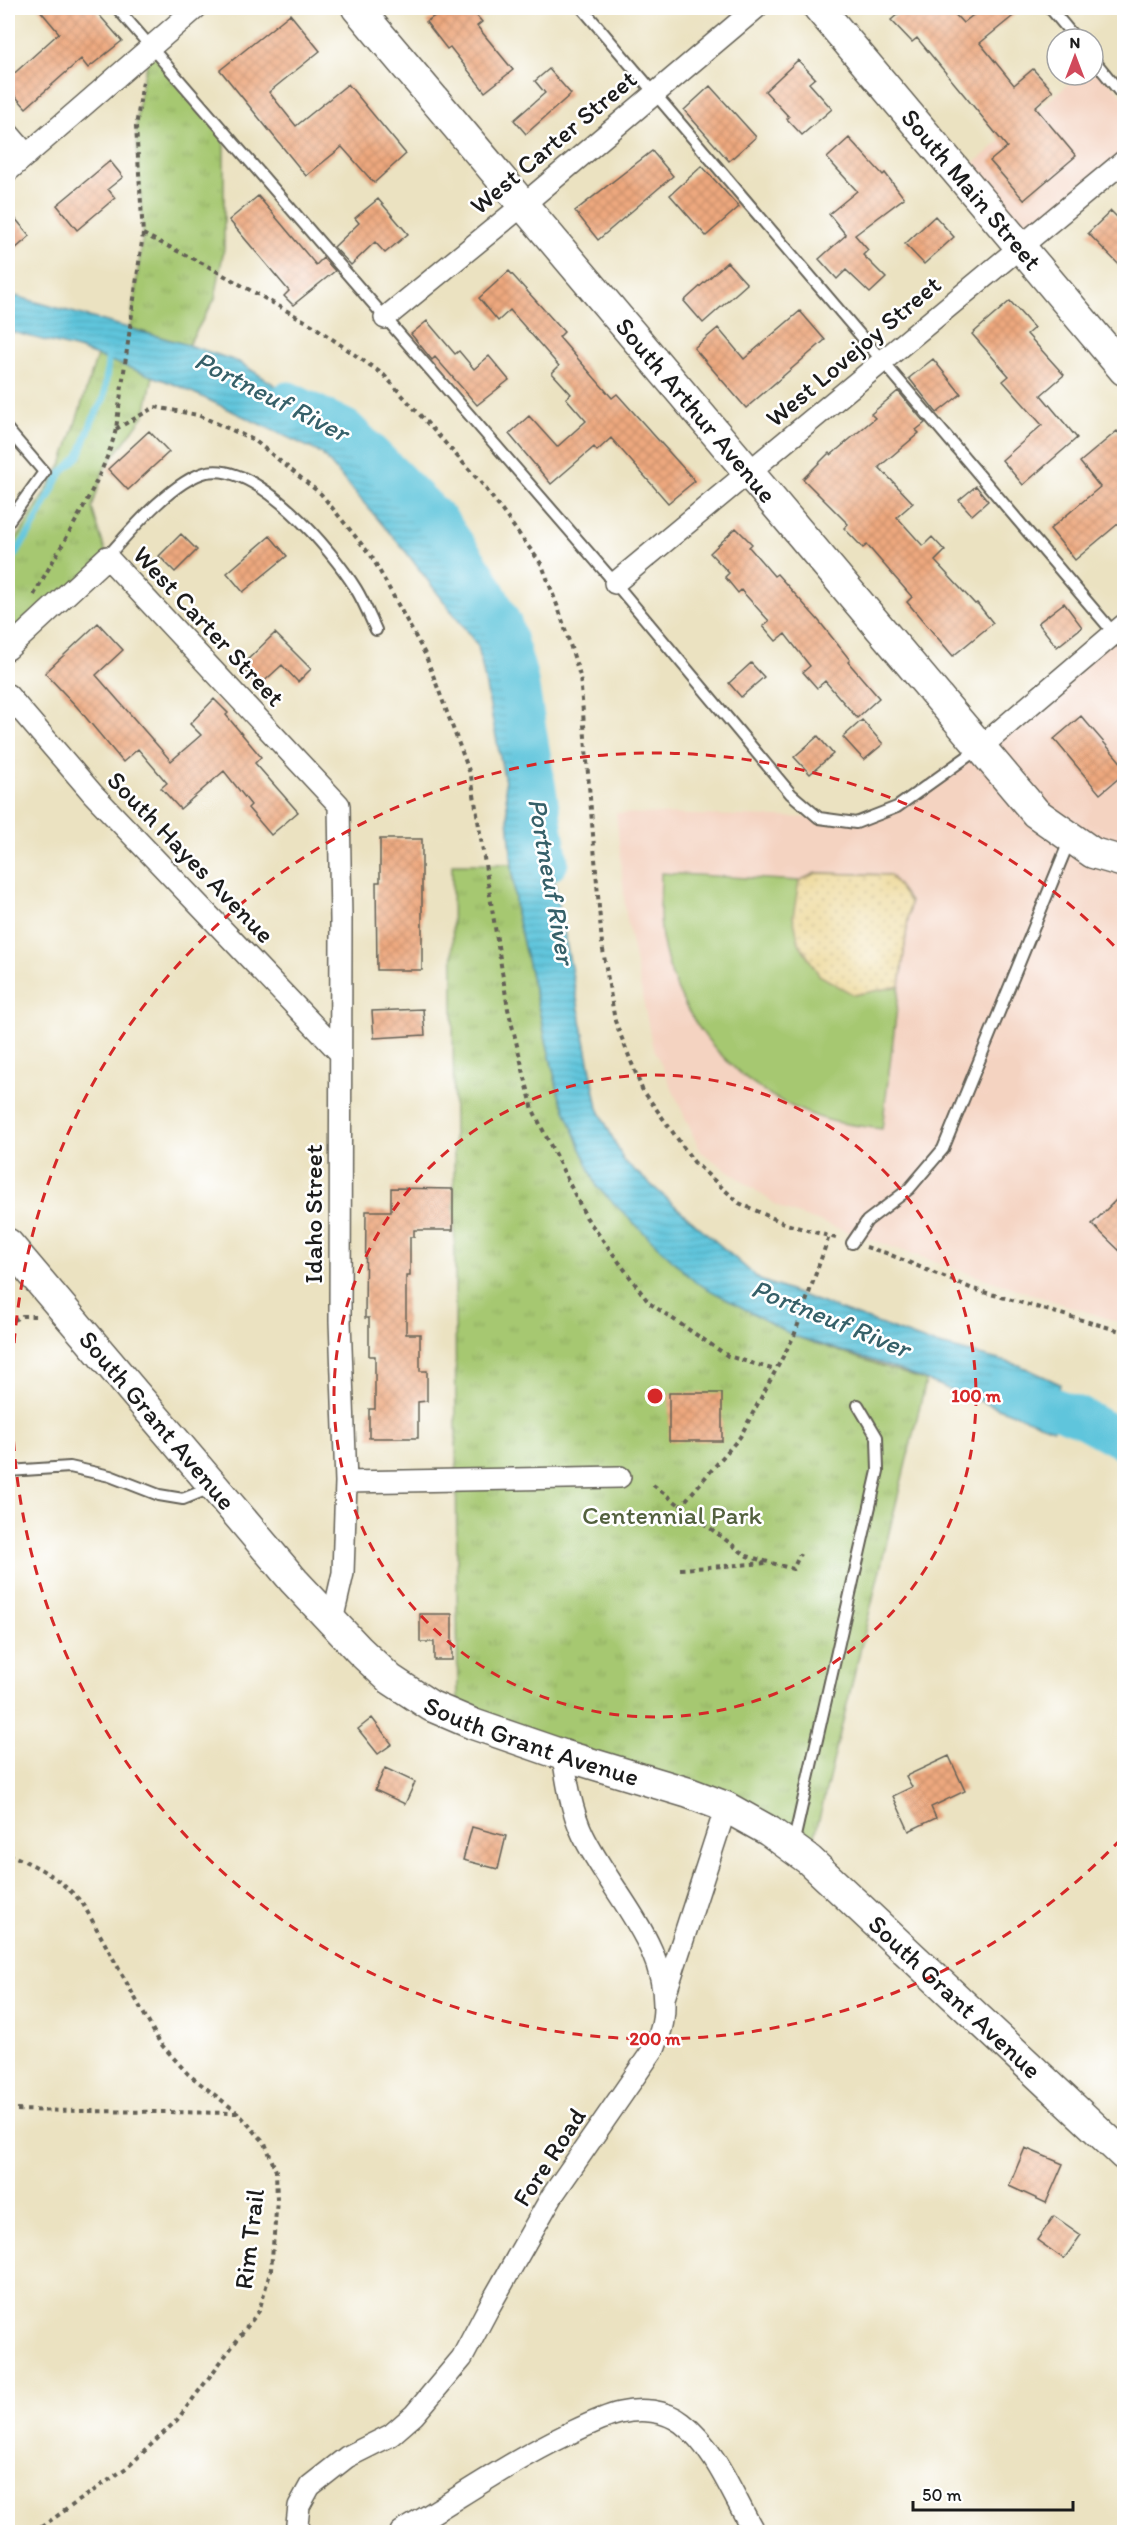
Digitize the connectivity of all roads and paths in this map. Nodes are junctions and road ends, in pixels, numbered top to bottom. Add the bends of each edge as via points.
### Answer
1 (117, 8) edge
2 (196, 8) edge
3 (357, 8) edge
4 (582, 8) edge
5 (756, 8) edge
6 (819, 8) edge
7 (1050, 8) edge
8 (1066, 27) edge
9 (152, 46) junction
10 (1105, 73) edge
11 (654, 92) junction
12 (1125, 97) edge
13 (8, 133) edge
14 (27, 155) junction
15 (1125, 161) edge
16 (8, 171) edge
17 (523, 205) junction
18 (142, 234) junction
19 (1021, 247) junction
20 (385, 318) junction
21 (882, 361) junction
22 (1125, 370) edge
23 (116, 429) junction
24 (8, 430) edge
25 (749, 472) junction
26 (8, 522) edge
27 (106, 557) junction
28 (615, 583) junction
29 (30, 603) dead end
30 (376, 630) dead end
31 (1121, 635) edge
32 (8, 649) edge
33 (8, 695) edge
34 (982, 746) junction
35 (339, 805) joint
36 (1070, 839) junction
37 (1125, 862) edge
38 (340, 1053) junction
39 (829, 1236) junction
40 (852, 1243) junction
41 (8, 1244) edge
42 (1125, 1332) edge
43 (775, 1370) junction
44 (858, 1405) dead end
45 (8, 1471) edge
46 (620, 1477) dead end
47 (346, 1482) junction
48 (652, 1485) dead end
49 (215, 1486) junction
50 (680, 1507) junction
51 (800, 1554) dead end
52 (771, 1563) junction
53 (680, 1569) dead end
54 (332, 1621) junction
55 (563, 1755) junction
56 (726, 1807) junction
57 (792, 1848) junction
58 (8, 1854) edge
59 (664, 1999) junction
60 (8, 2110) edge
61 (238, 2113) junction
62 (1125, 2155) edge
63 (34, 2532) edge
64 (299, 2532) edge
65 (400, 2532) edge
66 (754, 2532) edge

1 - 9 lane
2 - 9 street
3 - 17 main road, South Arthur Avenue
4 - 11 lane
5 - 11 street, West Carter Street
6 - 19 main road, South Main Street
7 - 8 lane
9 - 14 street
9 - 18 path via 136,127
9 - 20 lane
10 - 12 lane
11 - 17 street, West Carter Street
11 - 21 lane
13 - 14 street
14 - 16 street
15 - 19 street, West Lovejoy Street
17 - 20 street, West Carter Street
17 - 25 main road, South Arthur Avenue
18 - 23 path
18 - 39 path via 312,325 384,375 483,485 542,565 580,676 602,944 615,1022 642,1089 694,1162 739,1203 786,1224
19 - 21 street, West Lovejoy Street
19 - 22 main road, South Main Street
20 - 28 lane
21 - 25 street, West Lovejoy Street
21 - 31 lane
23 - 29 path via 112,446 86,499
23 - 43 path via 155,407 198,415 254,440 321,494 372,557 425,654 471,776 507,1009 538,1121 586,1217 649,1303 728,1356
24 - 26 lane via 44,472
25 - 28 street, West Lovejoy Street
25 - 34 main road, South Arthur Avenue
27 - 30 lane via 145,514 184,483 206,472 225,471 275,496 313,534 356,589
27 - 32 street, West Carter Street
27 - 35 street, West Carter Street
28 - 34 lane via 791,794 819,818 856,822 897,807
31 - 34 street
33 - 38 street, South Hayes Avenue via 93,794
34 - 36 main road, South Arthur Avenue via 1036,813
35 - 38 street, Idaho Street
36 - 37 main road, South Arthur Avenue via 1093,853
36 - 40 lane via 944,1149 909,1189 867,1221
38 - 47 street, Idaho Street via 340,1321
39 - 40 path
39 - 43 path via 794,1336
40 - 42 path via 886,1252 973,1289
41 - 49 main road, South Grant Avenue
43 - 50 path via 740,1437
44 - 57 lane via 877,1437 878,1472
45 - 49 lane via 70,1467 183,1499
46 - 47 street
47 - 54 street, Idaho Street via 343,1573
48 - 50 path
49 - 54 main road, South Grant Avenue
50 - 52 path via 747,1556
51 - 52 path via 793,1569
52 - 53 path
54 - 55 main road, South Grant Avenue via 390,1679 431,1706
55 - 56 main road, South Grant Avenue
55 - 59 street, Fore Road via 583,1835 646,1939
56 - 57 main road, South Grant Avenue
56 - 59 street
57 - 62 main road, South Grant Avenue
58 - 61 path, Rim Trail via 67,1885 83,1904 160,2043 188,2074
59 - 64 street, Fore Road via 656,2047 552,2196 462,2358 414,2415 391,2435 347,2457 310,2487 299,2506
60 - 61 path
61 - 63 path, Rim Trail via 265,2143 276,2172 271,2269 260,2312 177,2420 129,2466
65 - 66 street via 525,2455 589,2424 643,2410 664,2413 695,2435 709,2452

